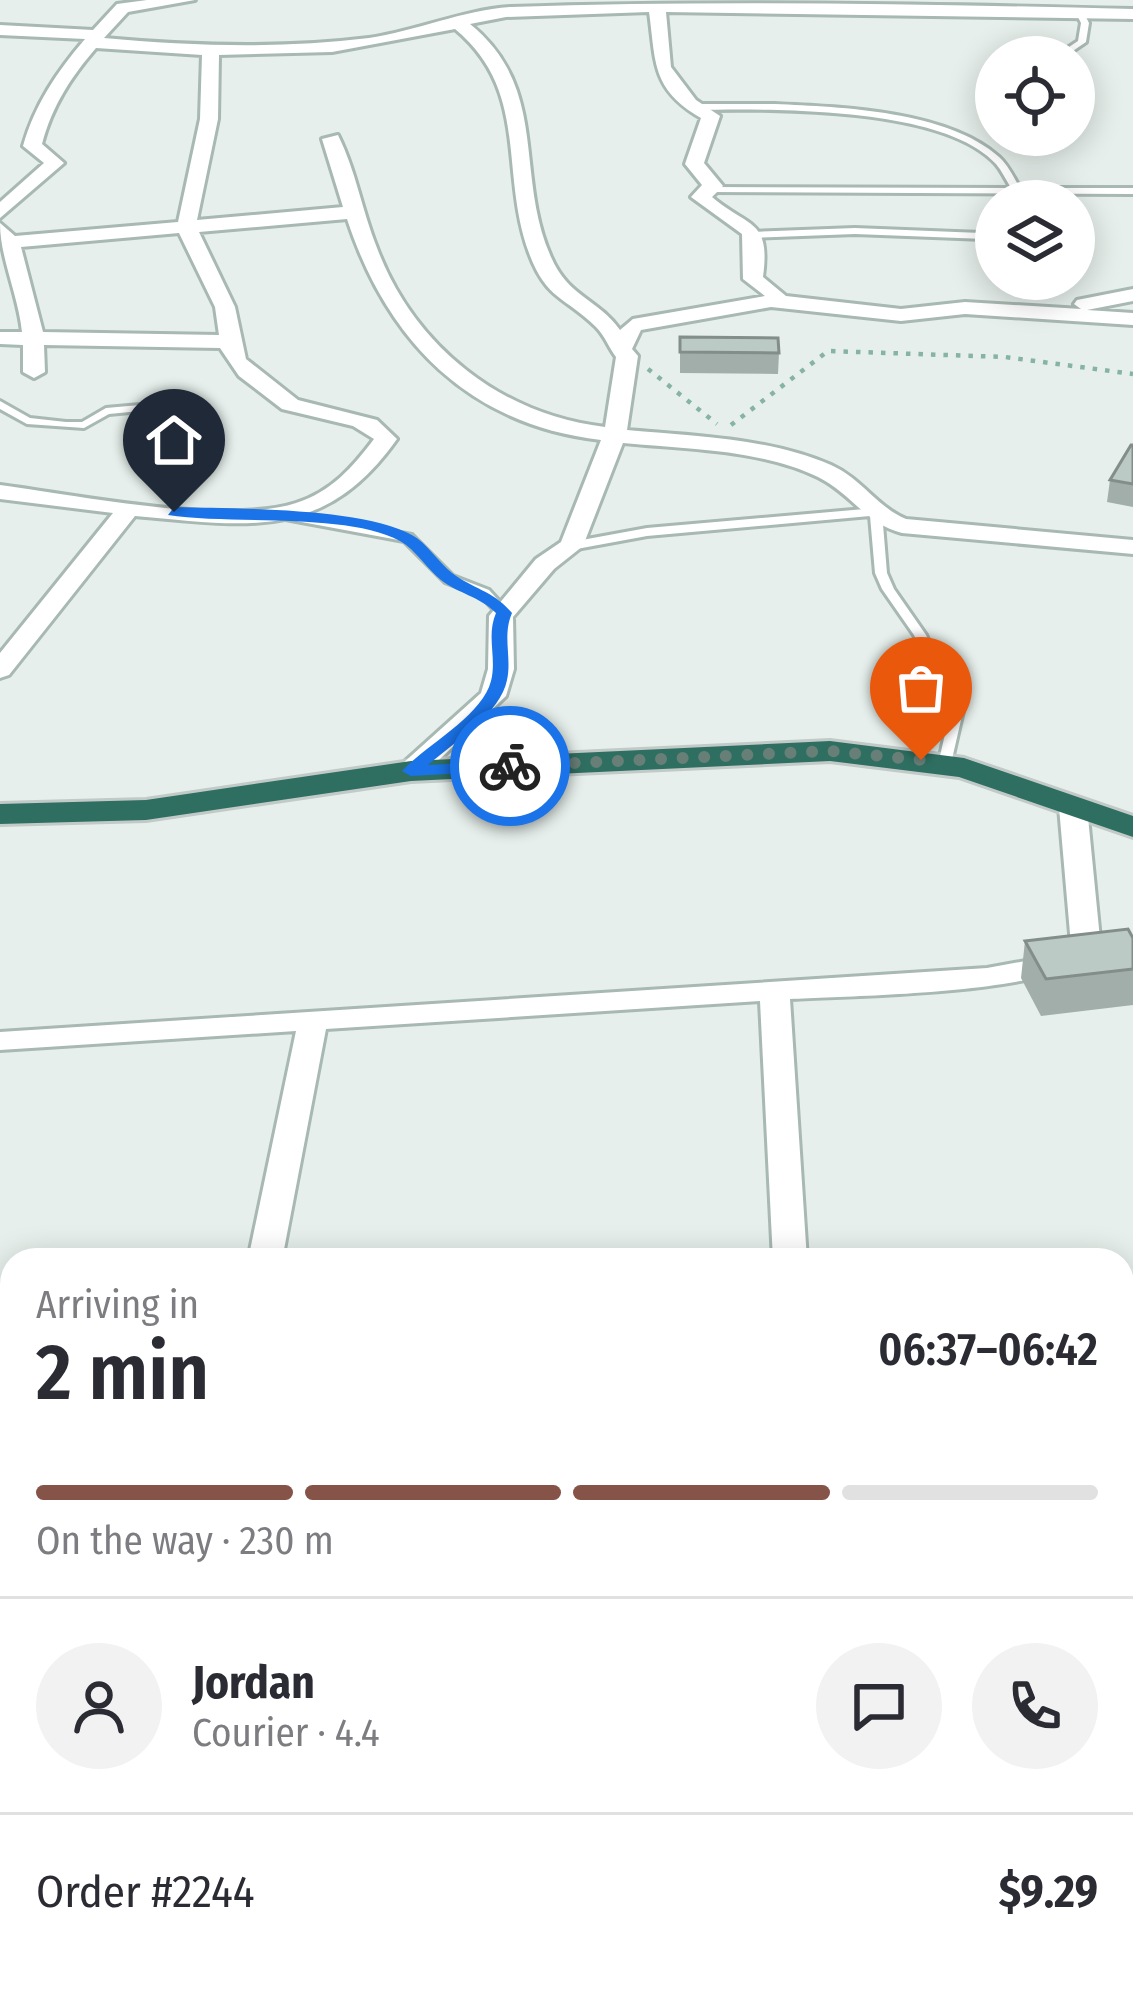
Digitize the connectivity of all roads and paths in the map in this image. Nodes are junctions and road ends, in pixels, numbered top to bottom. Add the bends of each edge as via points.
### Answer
1 (187, 0) edge
2 (656, 5) junction
3 (1079, 13) junction
4 (1133, 14) edge
5 (458, 23) junction
6 (0, 30) edge
7 (1083, 36) edge
8 (94, 38) junction
9 (211, 50) junction
10 (697, 107) junction
11 (331, 140) dead end
12 (1011, 180) edge
13 (709, 190) junction
14 (975, 190) edge
15 (1095, 191) edge
16 (1133, 191) edge
17 (0, 212) edge
18 (356, 212) junction
19 (188, 227) junction
20 (752, 236) junction
21 (975, 236) edge
22 (4, 238) edge
23 (1133, 295) edge
24 (771, 301) junction
25 (1048, 310) junction
26 (597, 318) junction
27 (1133, 319) edge
28 (639, 324) junction
29 (37, 335) junction
30 (0, 338) edge
31 (231, 342) junction
32 (624, 353) junction
33 (34, 372) dead end
34 (1133, 374) edge
35 (0, 404) edge
36 (140, 408) dead end
37 (616, 431) junction
38 (0, 492) edge
39 (129, 508) junction
40 (876, 512) junction
41 (284, 516) junction
42 (572, 546) junction
43 (1133, 547) edge
44 (504, 613) junction
45 (0, 670) edge
46 (945, 765) junction
47 (411, 771) junction
48 (1073, 807) junction
49 (0, 814) edge
50 (1133, 826) edge
51 (775, 992) junction
52 (313, 1020) junction
53 (0, 1041) edge
54 (267, 1248) edge
55 (789, 1248) edge

1 - 8 street via 123,8
2 - 3 street
2 - 5 street via 502,12
2 - 10 street via 662,68
3 - 4 street
3 - 7 lane
5 - 9 street via 408,37
5 - 26 street via 487,42 507,78 536,241 555,286
6 - 8 street
8 - 9 street
8 - 17 street via 50,90 36,128 32,146 55,163
9 - 19 street via 209,119 189,181
10 - 12 lane via 796,106 938,126 997,156
10 - 13 street via 711,116 694,164
11 - 18 street
13 - 14 lane
13 - 20 street via 701,197 706,204 743,220
15 - 16 lane
18 - 19 street
18 - 37 street via 386,296 429,350 526,415
19 - 22 street
19 - 31 street via 225,307
20 - 21 lane
20 - 24 street via 753,279 777,296
22 - 29 street
23 - 25 street
24 - 25 street via 901,315
24 - 28 street
25 - 27 street
26 - 28 street
26 - 32 street
28 - 32 street
29 - 30 street
29 - 31 street
29 - 33 street
31 - 41 street via 238,364 287,403 368,424 386,439 336,495
32 - 34 path via 724,431 828,351 1005,357
32 - 37 street
35 - 36 lane via 27,421 66,425
37 - 40 street via 832,472 863,488
37 - 42 street
38 - 39 street
39 - 41 street
39 - 45 street
40 - 42 lane
40 - 43 street via 902,526
40 - 46 lane via 888,589 944,688 960,698
41 - 44 lane via 408,538 449,579 485,593
42 - 44 street via 544,564
44 - 47 street via 493,696
46 - 47 highway via 830,751
46 - 48 highway
47 - 49 highway via 146,811
48 - 50 highway
48 - 51 street via 1087,950 987,977
51 - 52 street
51 - 55 street
52 - 53 street
52 - 54 street

